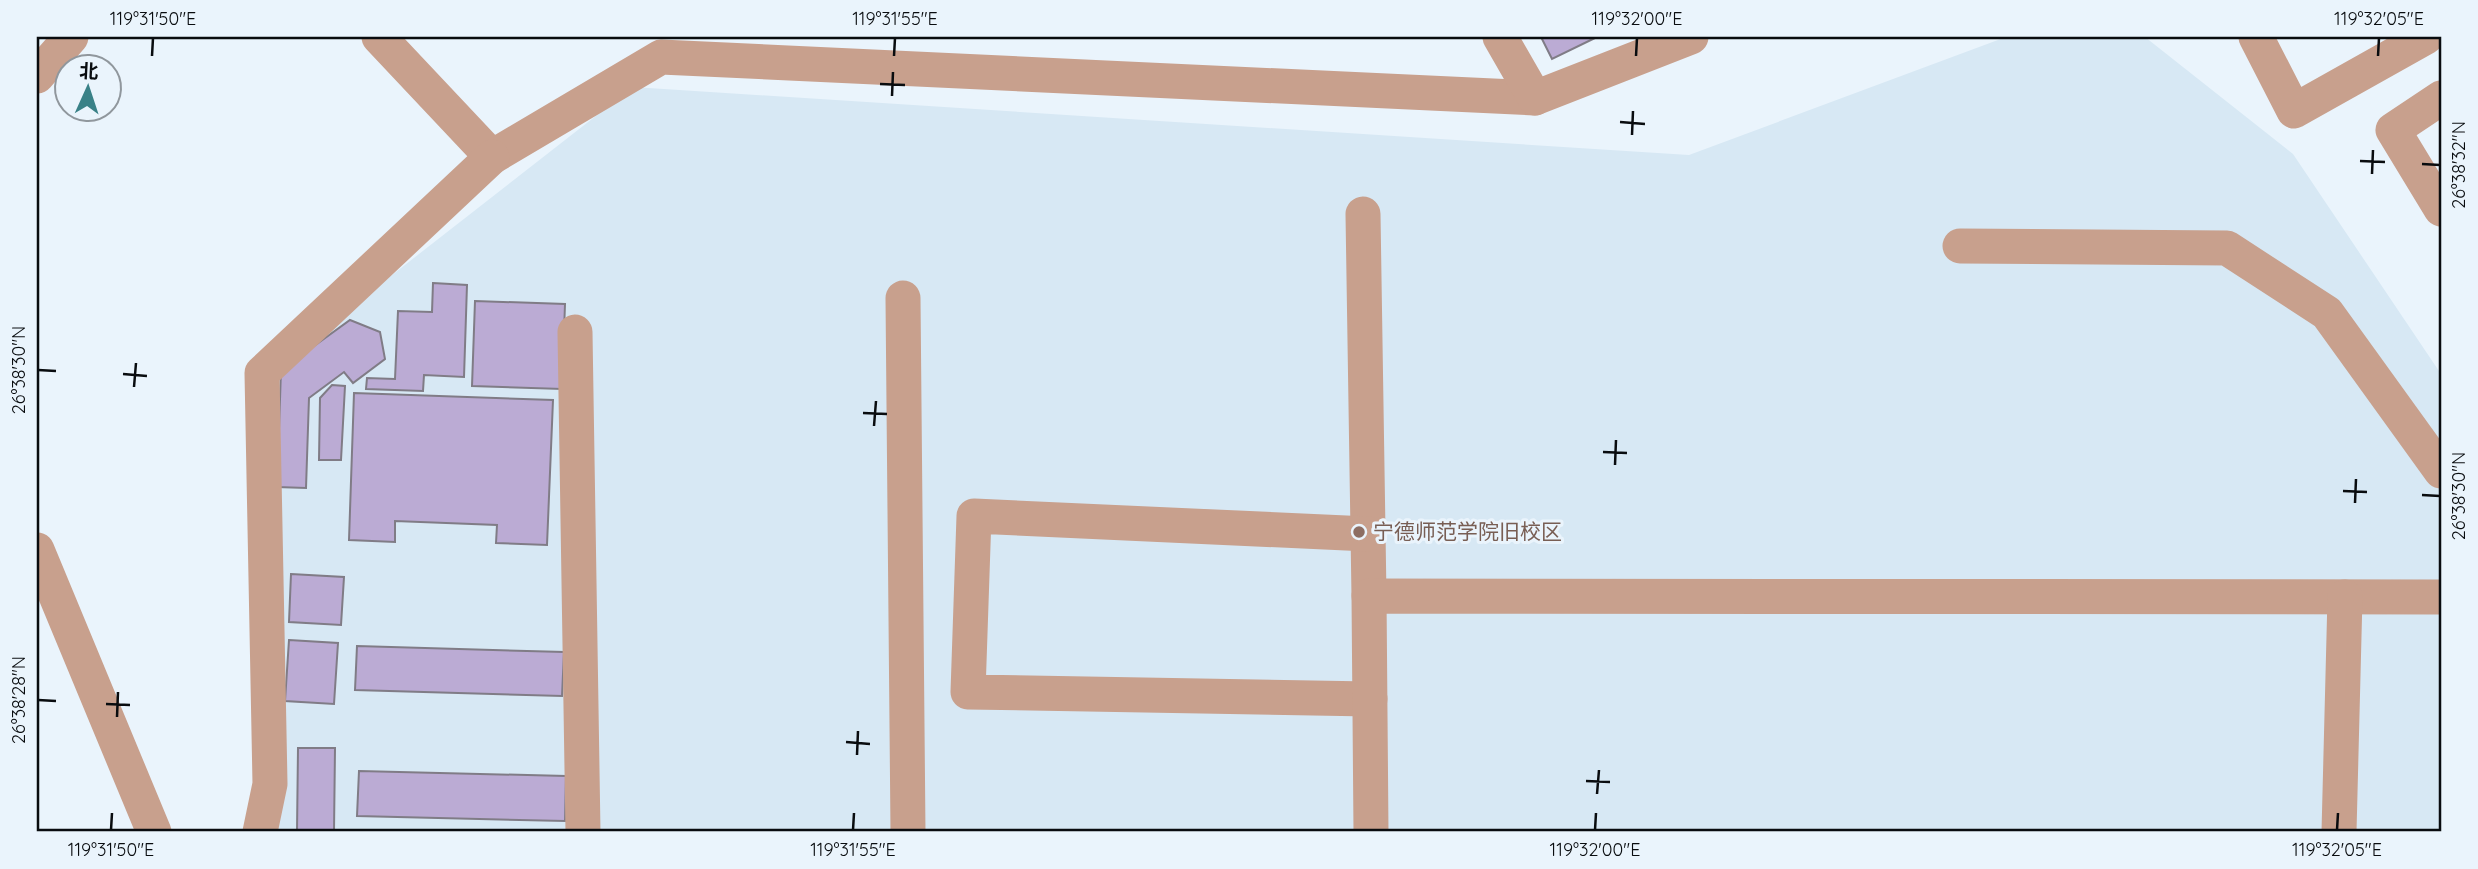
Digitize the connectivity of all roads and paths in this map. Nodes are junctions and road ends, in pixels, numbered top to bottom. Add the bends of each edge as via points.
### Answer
1 (71, 37) edge
2 (379, 37) edge
3 (1500, 37) edge
4 (1691, 37) edge
5 (2256, 37) edge
6 (2426, 37) edge
7 (37, 76) edge
8 (1535, 98) junction
9 (2441, 98) edge
10 (492, 157) junction
11 (2441, 209) edge
12 (1363, 214) dead end
13 (1960, 246) dead end
14 (903, 298) dead end
15 (575, 332) dead end
16 (2441, 471) edge
17 (1368, 534) junction
18 (37, 550) edge
19 (1369, 596) junction
20 (2345, 597) junction
21 (2441, 597) edge
22 (1370, 699) junction
23 (154, 832) edge
24 (260, 832) edge
25 (583, 832) edge
26 (908, 832) edge
27 (1371, 832) edge
28 (2339, 832) edge

1 - 7 street
2 - 10 street
3 - 8 street
4 - 8 street
5 - 6 street via 2294,111
8 - 10 street via 661,57
9 - 11 street via 2393,130
10 - 24 street via 262,373 270,784
12 - 17 street
13 - 16 street via 2227,248 2326,313
14 - 26 street
15 - 25 street
17 - 19 street
17 - 22 street via 974,516 968,692
18 - 23 street
19 - 20 street
19 - 22 street
20 - 21 street
20 - 28 street
22 - 27 street

